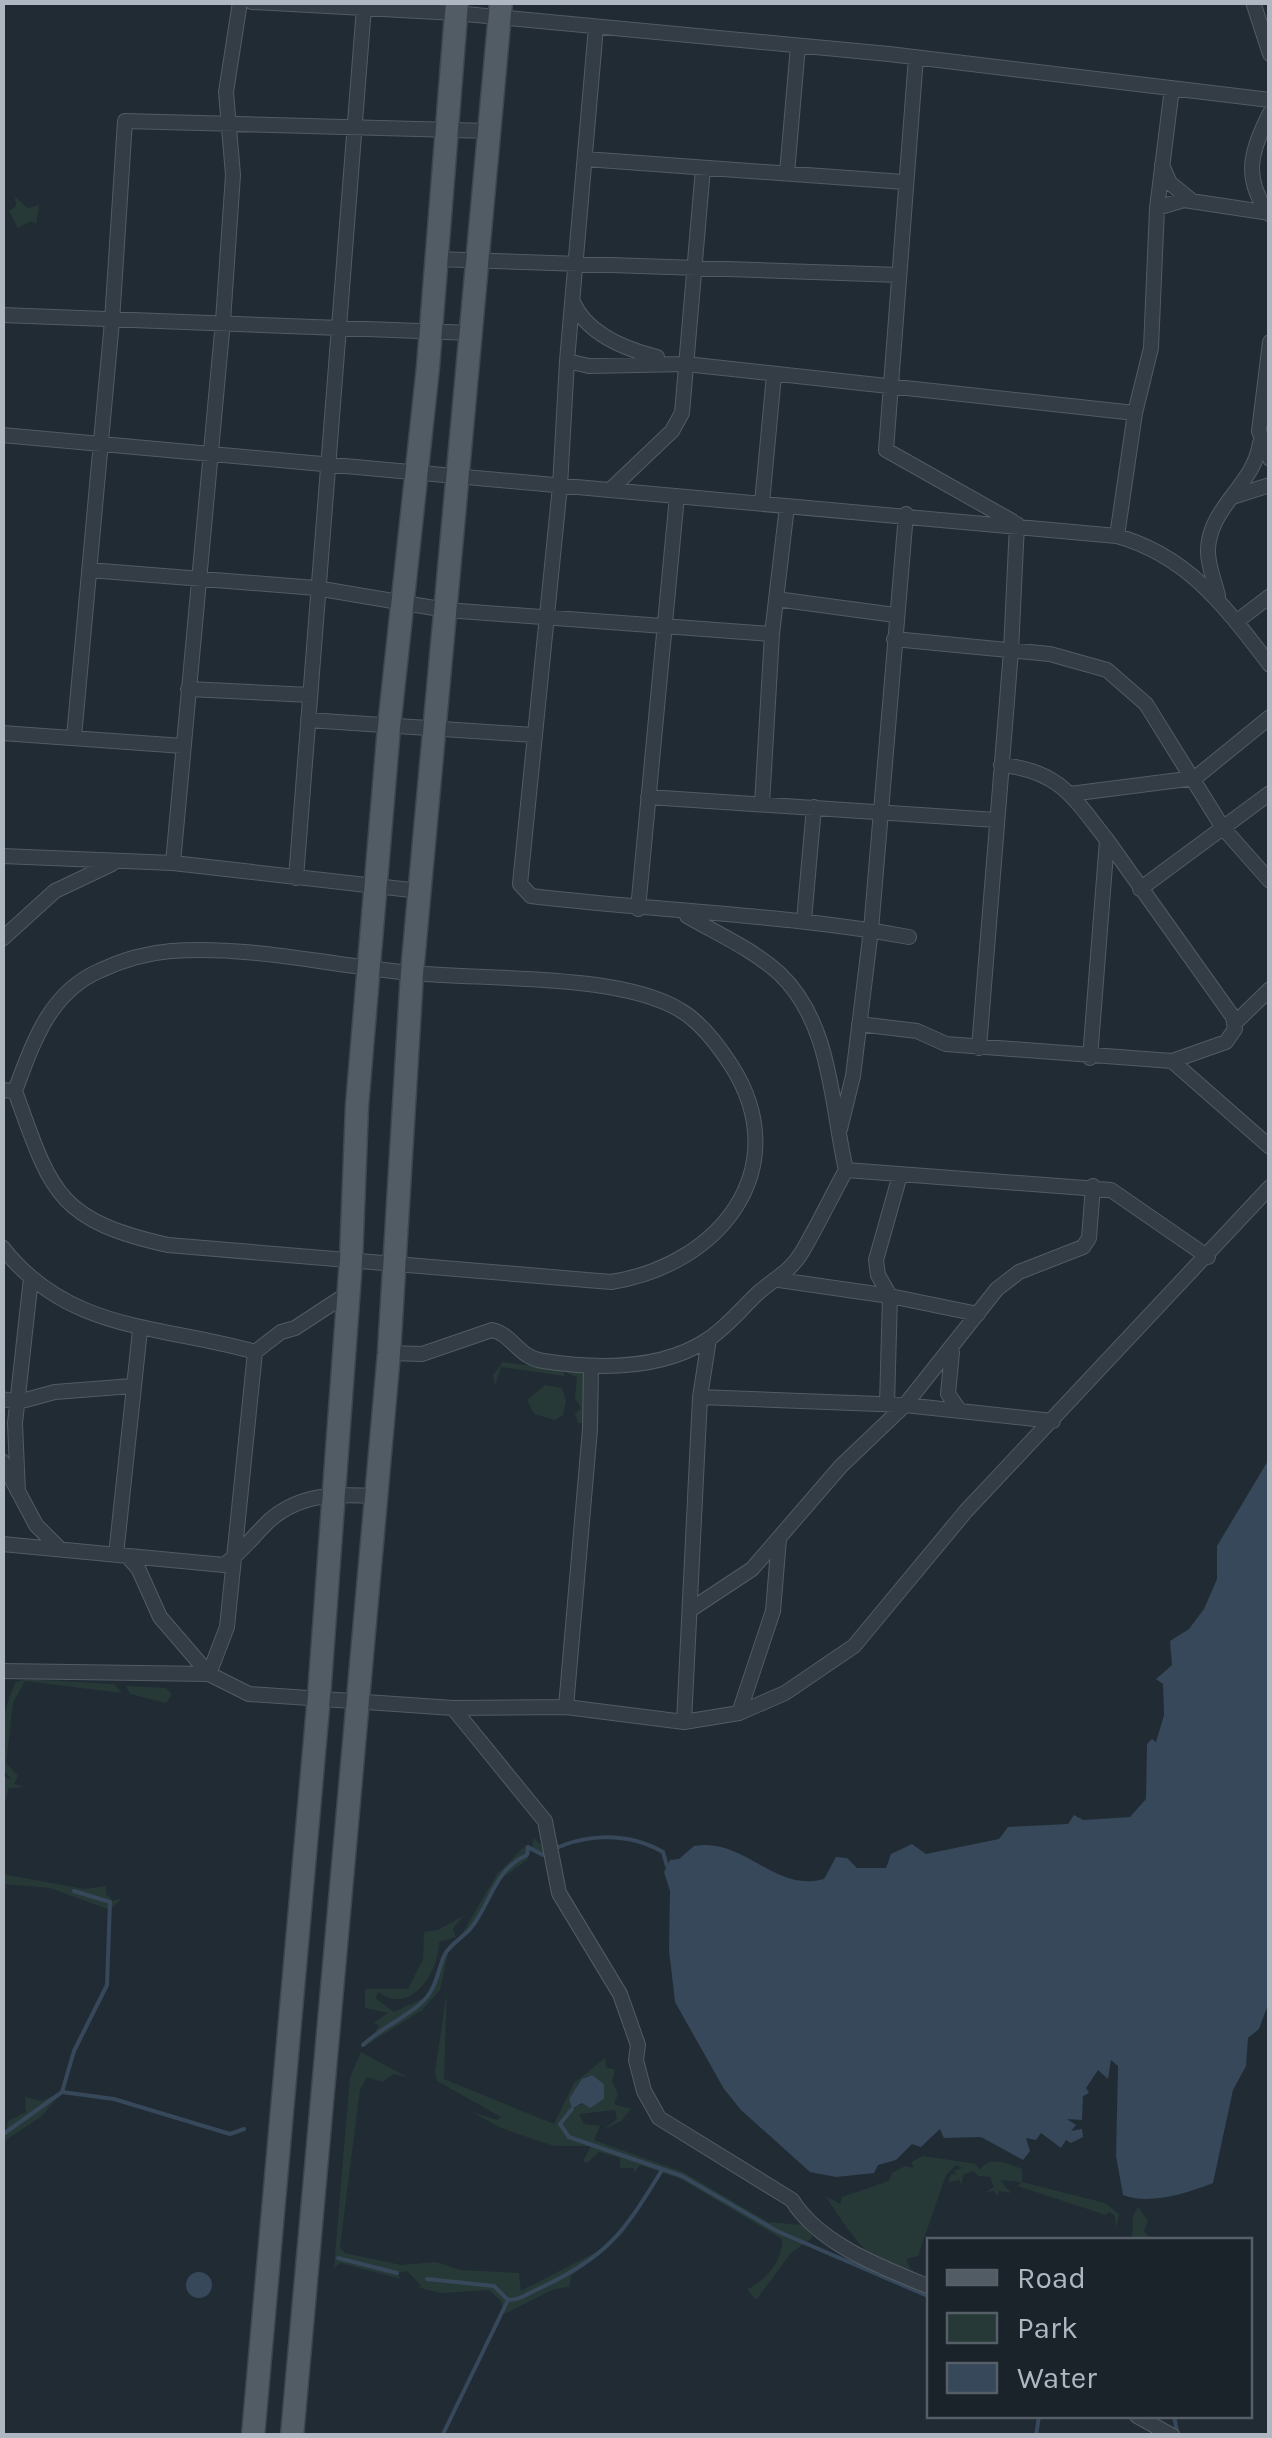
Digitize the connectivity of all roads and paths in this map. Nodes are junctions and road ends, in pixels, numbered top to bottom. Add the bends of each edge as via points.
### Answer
1 (240, 2) edge
2 (252, 2) edge
3 (1253, 2) edge
4 (364, 7) junction
5 (456, 8) edge
6 (501, 10) edge
7 (596, 27) junction
8 (798, 46) junction
9 (1270, 54) edge
10 (916, 57) junction
11 (1172, 88) junction
12 (1270, 100) edge
13 (1270, 114) edge
14 (228, 127) junction
15 (445, 129) junction
16 (354, 130) junction
17 (489, 132) junction
18 (584, 158) junction
19 (1162, 164) junction
20 (703, 168) junction
21 (787, 172) junction
22 (904, 182) junction
23 (1194, 202) junction
24 (1157, 208) junction
25 (1269, 213) edge
26 (435, 259) junction
27 (478, 262) junction
28 (694, 265) junction
29 (575, 266) junction
30 (899, 275) junction
31 (572, 299) junction
32 (2, 315) edge
33 (112, 321) junction
34 (223, 321) junction
35 (338, 328) junction
36 (430, 331) junction
37 (472, 333) junction
38 (1269, 344) edge
39 (567, 361) junction
40 (686, 364) junction
41 (774, 376) junction
42 (890, 390) junction
43 (1136, 413) junction
44 (2, 435) edge
45 (102, 442) junction
46 (1265, 443) edge
47 (210, 452) junction
48 (1270, 460) edge
49 (330, 464) junction
50 (417, 473) junction
51 (459, 477) junction
52 (1270, 485) edge
53 (560, 486) junction
54 (610, 490) junction
55 (676, 496) junction
56 (1230, 499) junction
57 (762, 503) junction
58 (788, 506) junction
59 (906, 514) junction
60 (1016, 524) junction
61 (1117, 536) junction
62 (89, 570) junction
63 (196, 579) junction
64 (316, 588) junction
65 (1270, 596) edge
66 (776, 599) junction
67 (1219, 600) junction
68 (403, 602) junction
69 (446, 610) junction
70 (895, 614) junction
71 (548, 617) junction
72 (1236, 622) junction
73 (662, 624) junction
74 (772, 634) junction
75 (894, 640) junction
76 (1011, 650) junction
77 (1270, 665) edge
78 (188, 689) junction
79 (310, 695) junction
80 (1270, 717) edge
81 (308, 720) junction
82 (390, 727) junction
83 (434, 730) junction
84 (2, 732) edge
85 (533, 734) junction
86 (74, 737) junction
87 (183, 746) junction
88 (1002, 765) junction
89 (1195, 778) junction
90 (1070, 794) junction
91 (1270, 794) edge
92 (648, 797) junction
93 (762, 804) junction
94 (814, 808) junction
95 (882, 814) junction
96 (996, 820) junction
97 (1223, 828) junction
98 (1107, 840) junction
99 (2, 856) edge
100 (122, 860) junction
101 (173, 864) junction
102 (296, 878) junction
103 (1270, 881) edge
104 (376, 887) junction
105 (1140, 889) junction
106 (420, 892) junction
107 (638, 909) junction
108 (682, 914) junction
109 (804, 920) junction
110 (870, 930) junction
111 (908, 937) dead end
112 (2, 938) edge
113 (370, 968) junction
114 (412, 973) junction
115 (1270, 989) edge
116 (1235, 1023) junction
117 (859, 1024) junction
118 (979, 1048) junction
119 (1090, 1058) junction
120 (1172, 1061) junction
121 (9, 1090) edge
122 (838, 1137) junction
123 (1270, 1147) edge
124 (846, 1170) junction
125 (900, 1175) junction
126 (1092, 1186) junction
127 (1270, 1186) edge
128 (2, 1247) edge
129 (1208, 1257) junction
130 (351, 1260) junction
131 (394, 1263) junction
132 (31, 1278) junction
133 (778, 1280) junction
134 (347, 1294) junction
135 (890, 1296) junction
136 (978, 1314) junction
137 (140, 1330) junction
138 (710, 1339) junction
139 (952, 1349) junction
140 (255, 1352) junction
141 (389, 1352) junction
142 (591, 1366) junction
143 (132, 1386) junction
144 (700, 1396) junction
145 (10, 1401) edge
146 (887, 1404) junction
147 (905, 1406) junction
148 (961, 1411) junction
149 (1053, 1421) junction
150 (2, 1461) edge
151 (18, 1492) junction
152 (332, 1494) junction
153 (375, 1496) junction
154 (779, 1537) junction
155 (2, 1544) edge
156 (62, 1550) junction
157 (122, 1556) junction
158 (236, 1556) junction
159 (690, 1610) junction
160 (2, 1671) edge
161 (209, 1674) junction
162 (319, 1696) junction
163 (358, 1700) junction
164 (566, 1707) junction
165 (453, 1708) junction
166 (739, 1713) junction
167 (684, 1722) junction
168 (927, 2286) edge
169 (1141, 2418) edge
170 (254, 2436) edge
171 (292, 2436) edge
172 (1172, 2436) edge

1 - 14 street via 226,92
2 - 4 street
3 - 9 street
4 - 5 street
4 - 16 street
5 - 6 street
5 - 15 main road
6 - 7 street
6 - 17 main road
7 - 8 street
7 - 18 street
8 - 10 street
8 - 21 street
10 - 11 street
10 - 22 street
11 - 12 street
11 - 19 street
13 - 25 street via 1250,156 1253,183
14 - 16 street
14 - 33 street via 124,121
14 - 34 street via 233,175
15 - 16 street
15 - 17 street
15 - 26 main road
16 - 35 street
17 - 27 main road
18 - 20 street
18 - 29 street
19 - 23 street via 1170,183
19 - 24 street
20 - 21 street
20 - 28 street
21 - 22 street
22 - 30 street
23 - 24 street
23 - 25 street
24 - 43 street via 1151,348
26 - 27 street
26 - 36 main road
27 - 29 street
27 - 37 main road
28 - 29 street
28 - 30 street
28 - 40 street
29 - 31 street
30 - 42 street
31 - 39 street
31 - 40 street via 601,334
32 - 33 street
33 - 34 street
33 - 45 street
34 - 35 street
34 - 47 street
35 - 36 street
35 - 49 street
36 - 37 street
36 - 50 main road
37 - 51 main road
38 - 46 street
39 - 40 street
39 - 53 street
40 - 41 street
40 - 54 street via 678,422
41 - 42 street
41 - 57 street
42 - 43 street
42 - 60 street via 888,454
43 - 61 street
44 - 45 street
45 - 47 street
45 - 62 street
46 - 48 street
46 - 56 street
47 - 49 street
47 - 63 street
49 - 50 street
49 - 64 street
50 - 51 street
50 - 68 main road
51 - 53 street
51 - 69 main road
52 - 56 street
53 - 54 street
53 - 71 street
54 - 55 street
55 - 57 street
55 - 73 street
56 - 67 street via 1208,546
57 - 58 street
58 - 59 street
58 - 66 street
59 - 60 street
59 - 70 street
60 - 61 street
60 - 76 street
61 - 67 street via 1172,557
62 - 63 street
62 - 86 street
63 - 64 street
63 - 78 street
64 - 68 street
64 - 79 street
65 - 72 street
66 - 70 street
66 - 74 street
67 - 72 street
68 - 69 street
68 - 82 main road
69 - 71 street
69 - 83 main road
70 - 75 street
71 - 73 street
71 - 85 street
72 - 77 street
73 - 74 street
73 - 92 street
74 - 93 street
75 - 76 street
75 - 95 street
76 - 88 street
76 - 89 street via 1087,662 1118,677 1146,704
78 - 79 street
78 - 87 street
79 - 81 street
80 - 89 street
81 - 82 street
81 - 102 street
82 - 83 street
82 - 104 main road
83 - 85 street
83 - 106 main road
84 - 86 street
85 - 107 street via 524,891
86 - 87 street
87 - 101 street
88 - 90 street via 1040,771
88 - 96 street
89 - 90 street
89 - 97 street
90 - 98 street
91 - 97 street
92 - 93 street
92 - 107 street
93 - 94 street
94 - 95 street
94 - 109 street
95 - 96 street
95 - 110 street
96 - 118 street
97 - 103 street
97 - 105 street
98 - 105 street
98 - 119 street
99 - 100 street
100 - 101 street
100 - 112 street via 55,891
101 - 102 street
102 - 104 street
104 - 106 street
104 - 113 main road
105 - 116 street
106 - 114 main road
107 - 108 street
108 - 109 street
108 - 122 street via 763,961 791,987 822,1050
109 - 110 street
110 - 111 street
110 - 117 street
113 - 114 street
113 - 121 street via 259,955 144,954 68,990 44,1018
113 - 130 main road
114 - 131 main road
114 - 131 street via 596,986 660,999 684,1012 718,1045 743,1084 756,1132 754,1170 711,1237 638,1278 567,1281
115 - 116 street
116 - 120 street via 1226,1042
117 - 118 street
117 - 122 street
118 - 119 street
119 - 120 street
120 - 123 street
121 - 130 street via 50,1184 86,1217 168,1245
122 - 124 street
124 - 125 street
124 - 133 street via 801,1254
125 - 126 street
125 - 135 street via 876,1260
126 - 129 street via 1120,1194
126 - 136 street via 1083,1247 1019,1272
127 - 129 street
128 - 132 street
129 - 149 street
130 - 131 street
130 - 134 main road
131 - 141 main road
132 - 137 street via 86,1312
132 - 145 street
133 - 135 street
133 - 138 street
134 - 140 street
134 - 152 main road
135 - 136 street
135 - 146 street
136 - 139 street
137 - 140 street
137 - 143 street
138 - 142 street via 666,1358
138 - 144 street
139 - 147 street
139 - 148 street via 948,1394
140 - 158 street
141 - 142 street via 422,1354 492,1330 526,1356
141 - 153 main road
142 - 164 street
143 - 145 street
143 - 157 street
144 - 146 street
144 - 159 street
145 - 151 street
146 - 147 street
147 - 148 street
147 - 154 street
148 - 149 street
149 - 166 street via 966,1511 854,1646 785,1693
150 - 151 street
151 - 156 street via 36,1526
152 - 153 street
152 - 158 street via 272,1518
152 - 162 main road
153 - 163 main road
154 - 159 street via 736,1582
154 - 166 street via 773,1610
155 - 156 street
156 - 157 street
157 - 158 street via 200,1566 224,1565
157 - 161 street via 138,1568 160,1617
158 - 161 street via 224,1642
159 - 167 street
160 - 161 street
161 - 162 street via 250,1694
162 - 163 street
162 - 170 main road
163 - 165 street
163 - 171 main road
164 - 165 street
164 - 167 street
165 - 168 street via 545,1821 559,1893 620,1994 650,2107 659,2118 792,2200 826,2234
166 - 167 street
169 - 172 street

